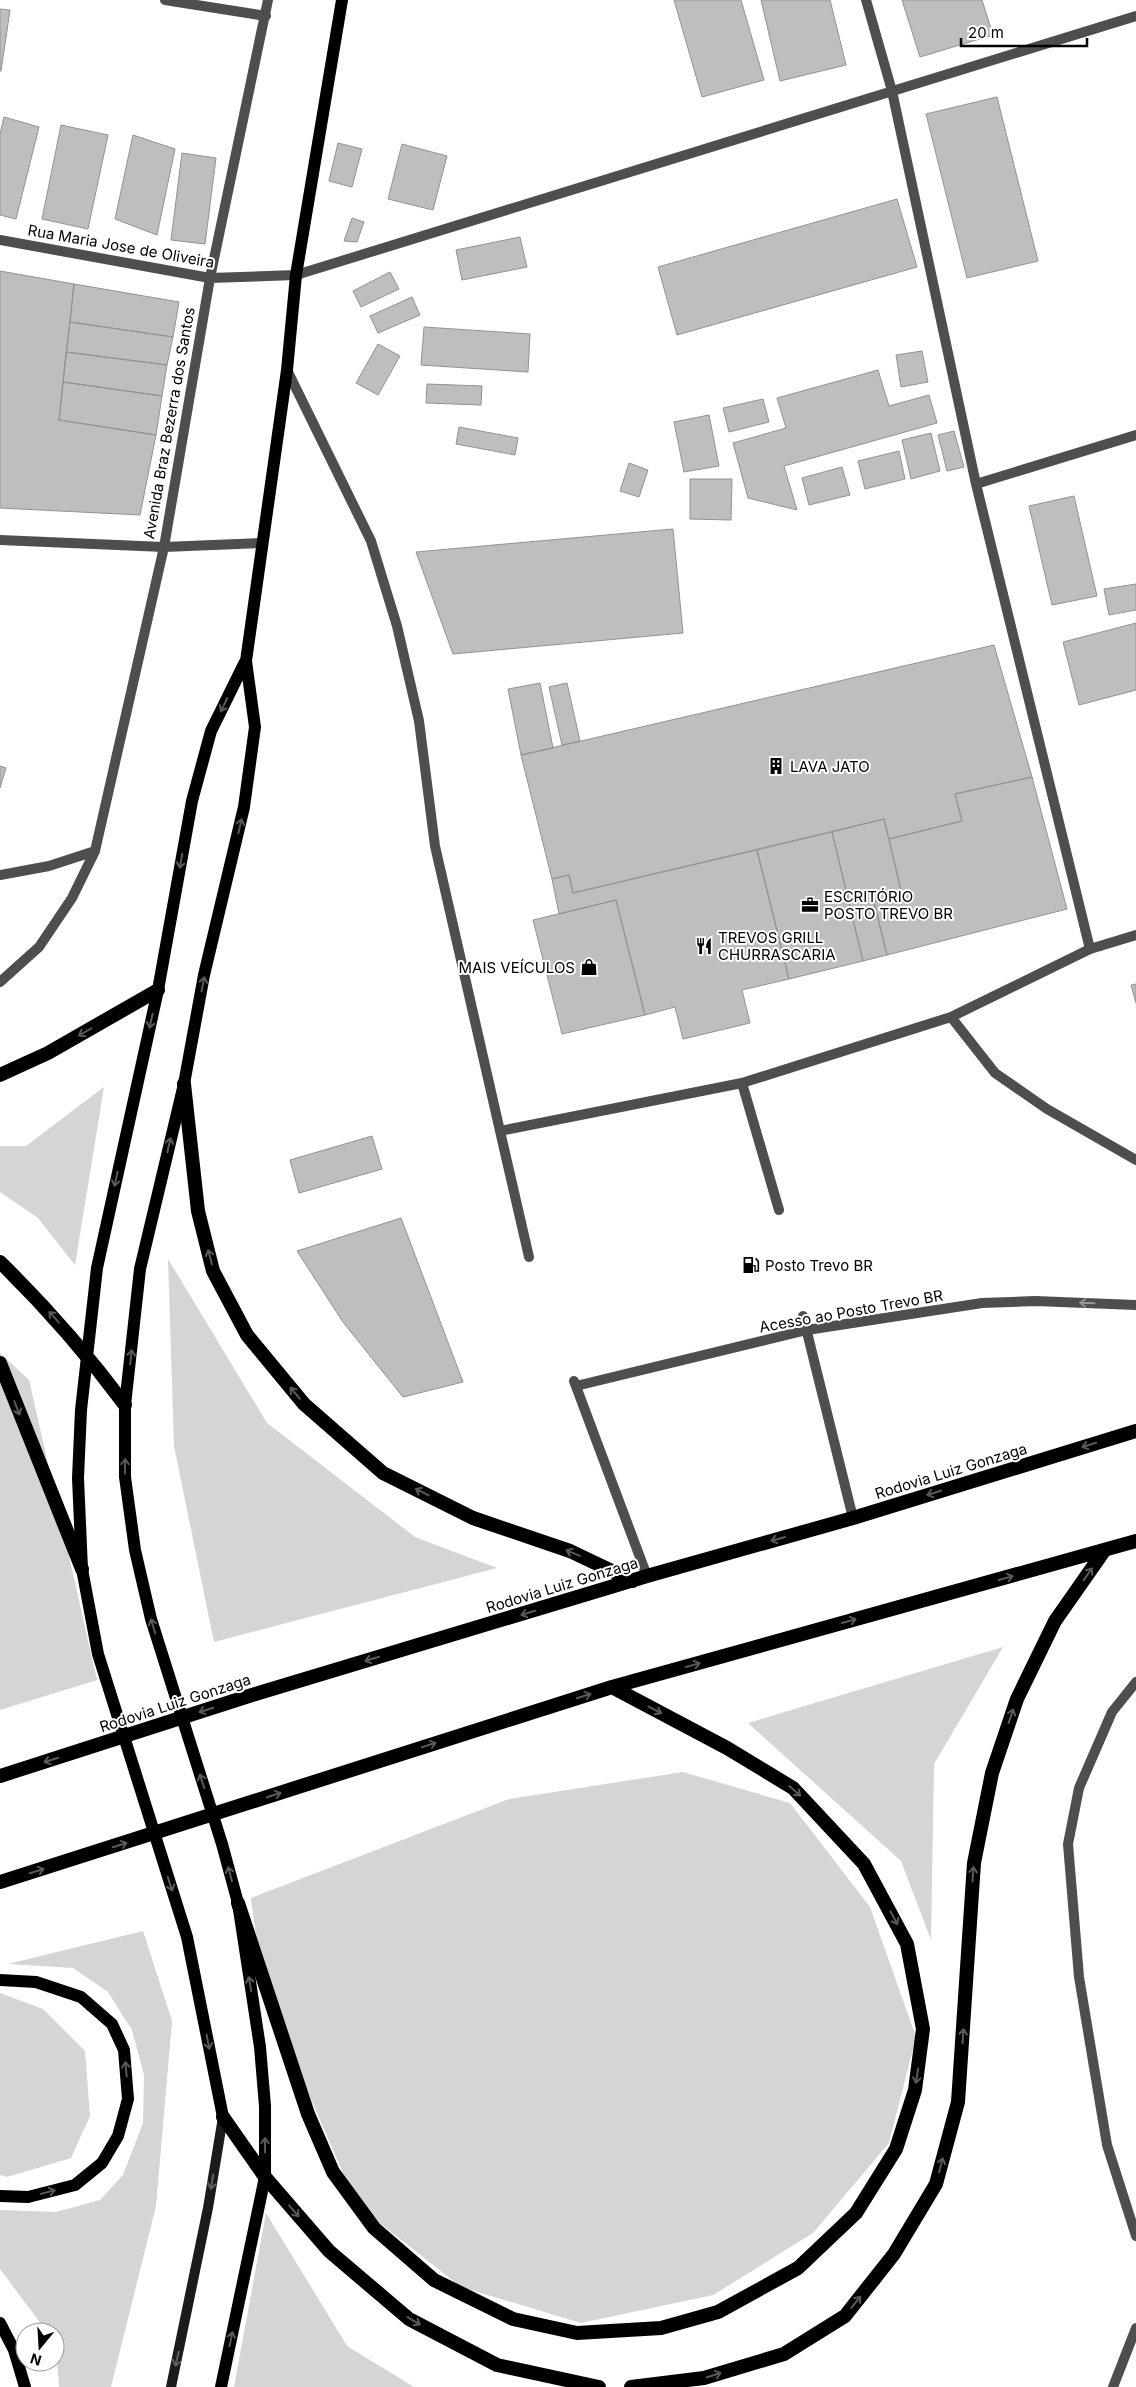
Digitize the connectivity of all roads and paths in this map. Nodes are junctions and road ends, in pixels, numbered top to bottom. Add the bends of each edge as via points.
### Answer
1 (165, 0) edge
2 (268, 0) edge
3 (342, 0) edge
4 (866, 0) edge
5 (266, 16) junction
6 (1136, 16) edge
7 (892, 91) junction
8 (0, 240) edge
9 (296, 274) junction
10 (210, 278) junction
11 (287, 370) junction
12 (1136, 435) edge
13 (976, 484) junction
14 (0, 540) edge
15 (262, 543) junction
16 (164, 547) junction
17 (246, 661) junction
18 (95, 851) junction
19 (0, 875) edge
20 (1136, 934) edge
21 (1090, 949) junction
22 (0, 982) edge
23 (158, 990) junction
24 (951, 1016) junction
25 (0, 1075) edge
26 (742, 1083) junction
27 (184, 1084) junction
28 (500, 1131) junction
29 (1136, 1160) edge
30 (779, 1210) dead end
31 (529, 1257) dead end
32 (0, 1262) edge
33 (1136, 1304) edge
34 (803, 1316) dead end
35 (807, 1330) junction
36 (86, 1354) junction
37 (0, 1363) edge
38 (125, 1405) junction
39 (1136, 1431) edge
40 (853, 1518) junction
41 (1136, 1542) edge
42 (1104, 1551) junction
43 (82, 1569) junction
44 (647, 1576) junction
45 (632, 1581) junction
46 (1136, 1682) edge
47 (612, 1687) junction
48 (0, 1776) edge
49 (0, 1882) edge
50 (238, 1903) junction
51 (0, 1980) edge
52 (222, 2117) junction
53 (265, 2178) junction
54 (0, 2196) edge
55 (1136, 2236) edge
56 (0, 2324) edge
57 (1136, 2328) edge
58 (25, 2387) edge
59 (170, 2387) edge
60 (221, 2387) edge
61 (599, 2387) edge
62 (631, 2387) edge
63 (1113, 2387) edge

1 - 5 street
2 - 5 street, Avenida Braz Bezerra dos Santos
3 - 9 main road
4 - 7 street
5 - 10 street, Avenida Braz Bezerra dos Santos
6 - 7 street, Rua Maria Jose de Oliveira
7 - 9 street, Rua Maria Jose de Oliveira
7 - 13 street
8 - 10 street, Rua Maria Jose de Oliveira
9 - 10 street, Rua Maria Jose de Oliveira
9 - 11 main road
10 - 16 street, Avenida Braz Bezerra dos Santos
11 - 15 main road
11 - 28 street via 371,541 398,626 419,721 435,846
12 - 13 street
13 - 21 street
14 - 16 street
15 - 16 street
15 - 17 main road
16 - 18 street, Avenida Braz Bezerra dos Santos
17 -> 23 main road via 211,732 192,801
27 -> 17 main road via 204,975 244,807 255,727
18 - 19 street via 49,866
18 - 22 street, Avenida Braz Bezerra dos Santos via 72,898 39,947
20 - 21 street
21 - 24 street
23 -> 25 highway via 48,1053
23 -> 36 main road via 97,1268
24 - 26 street
24 - 29 street via 996,1073 1047,1109
26 - 28 street
26 - 30 street
38 -> 27 main road via 140,1269
45 -> 27 highway via 570,1551 473,1518 383,1473 304,1404 247,1334 213,1271 198,1211
28 - 31 street
36 -> 32 highway
33 -> 35 street, Acesso ao Posto Trevo BR via 1035,1300 982,1303
34 - 35 street
35 - 40 street
35 - 44 street, Acesso ao Posto Trevo BR via 575,1383
36 - 38 highway
36 - 43 main road via 78,1478
37 -> 43 highway
50 -> 38 main road via 151,1619 135,1550 125,1477
39 -> 40 highway, Rodovia Luiz Gonzaga
40 -> 44 highway, Rodovia Luiz Gonzaga
41 - 42 highway
47 -> 42 highway
62 -> 42 highway via 704,2378 784,2354 845,2316 894,2254 936,2184 958,2102 974,1862 992,1773 1017,1699 1055,1621
43 -> 52 main road via 98,1654 187,1937
44 - 45 highway, Rodovia Luiz Gonzaga
45 -> 48 highway, Rodovia Luiz Gonzaga via 252,1695
46 - 55 street via 1112,1712 1079,1788 1068,1844 1079,1977 1106,2145
49 -> 47 highway
47 -> 50 highway via 727,1748 793,1788 864,1864 908,1944 923,2029 915,2090 896,2149 856,2213 798,2268 718,2312 661,2328 577,2333 513,2319 434,2280 374,2228 333,2172 308,2114
53 -> 50 main road via 265,2106 260,2047
54 -> 51 main road via 28,2197 75,2185 102,2163 118,2136 128,2099 124,2050 112,2024 81,1997 36,1982
52 - 53 highway
52 -> 59 main road via 208,2208
60 -> 53 main road
53 -> 61 highway via 329,2251 410,2319 497,2365
56 - 58 main road via 14,2350
57 - 63 street

